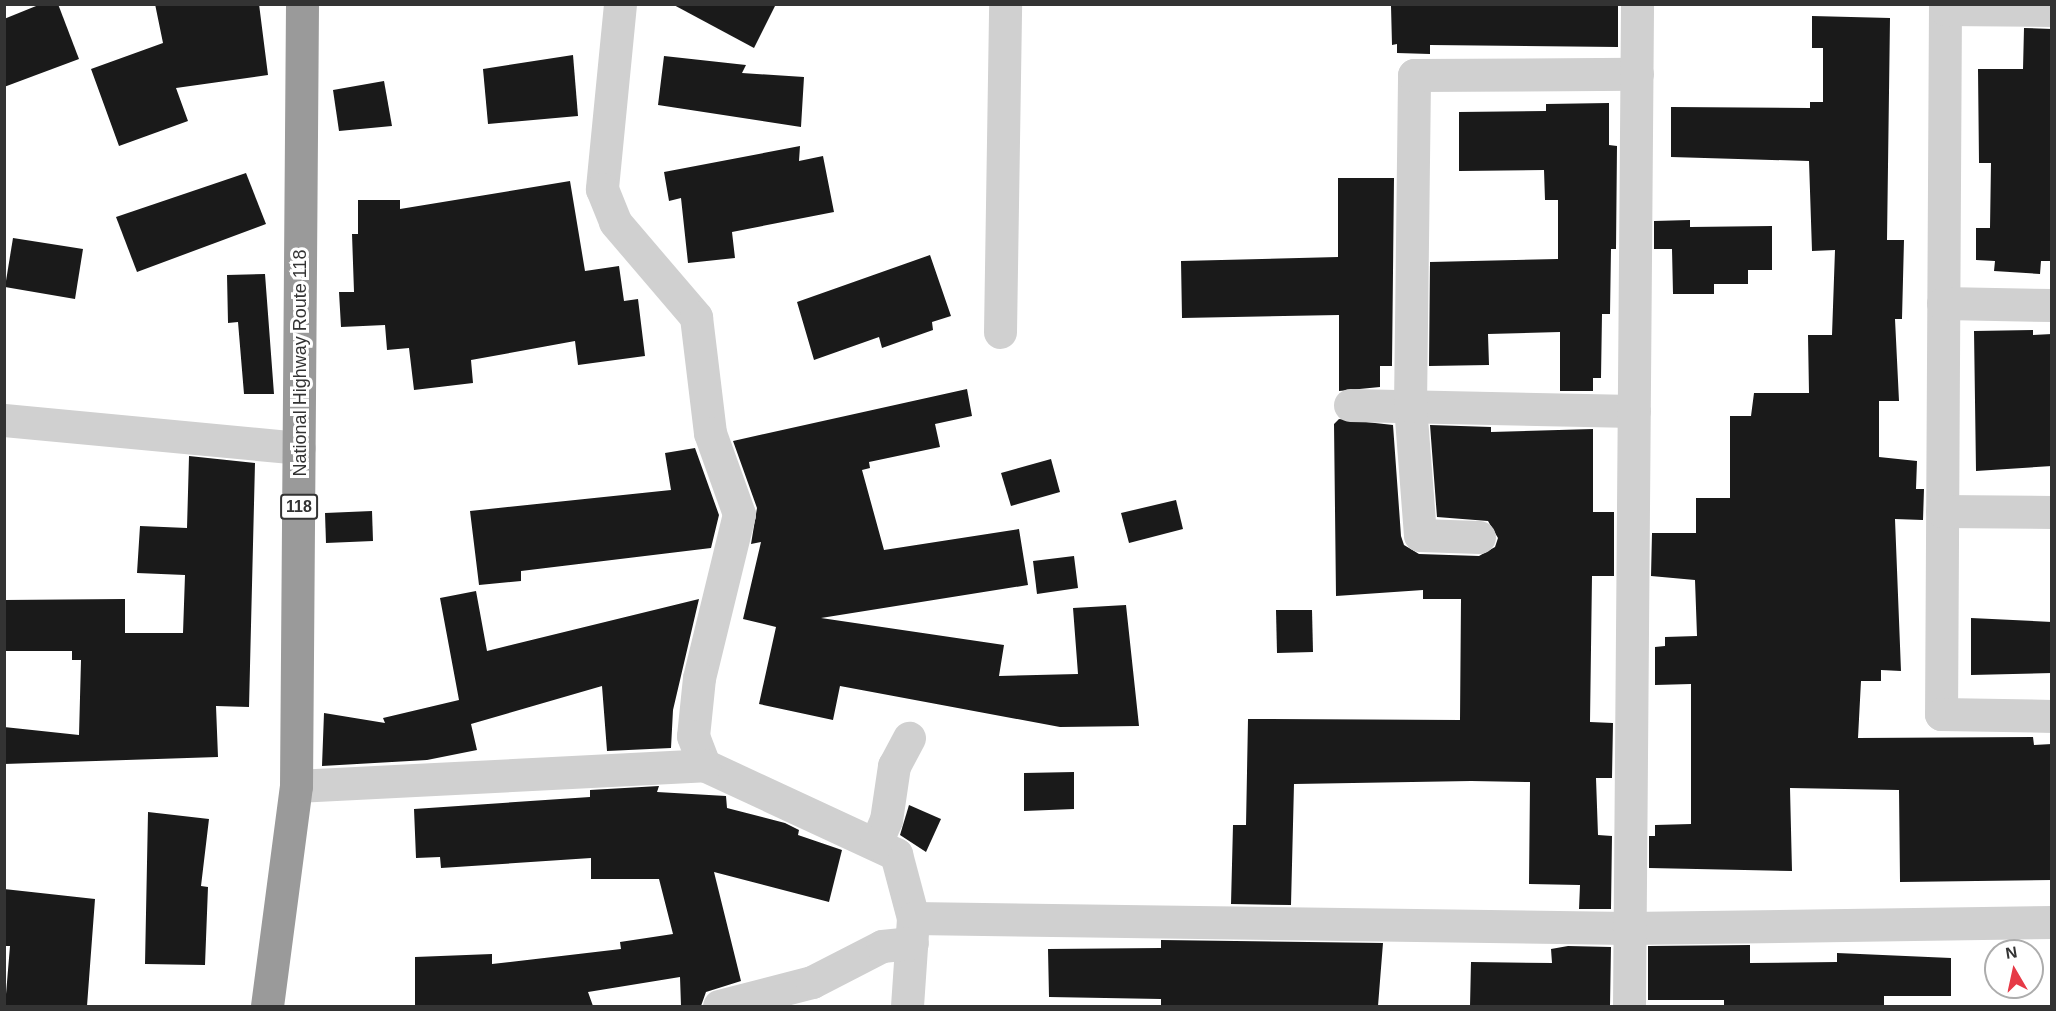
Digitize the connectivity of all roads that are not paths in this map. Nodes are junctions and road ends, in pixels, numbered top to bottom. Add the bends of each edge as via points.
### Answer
1 (302, 4) edge
2 (620, 4) edge
3 (1005, 4) edge
4 (1637, 4) edge
5 (1945, 7) edge
6 (2052, 10) edge
7 (1637, 74) junction
8 (1943, 303) junction
9 (2052, 305) edge
10 (1000, 332) dead end
11 (1350, 405) dead end
12 (1410, 406) junction
13 (1634, 411) junction
14 (4, 420) edge
15 (299, 448) junction
16 (1942, 511) junction
17 (2052, 512) edge
18 (1479, 537) dead end
19 (2052, 716) edge
20 (909, 738) dead end
21 (704, 765) junction
22 (296, 786) junction
23 (876, 843) junction
24 (2052, 922) edge
25 (1628, 928) junction
26 (912, 931) junction
27 (267, 1006) edge
28 (719, 1006) edge
29 (907, 1006) edge
30 (1629, 1006) edge

1 - 15 highway, National Highway Route 118 / 118
2 - 21 street via 602,189 615,222 696,317 710,433 739,514 699,678 693,736
3 - 10 street
4 - 7 street
5 - 6 street
5 - 8 street
7 - 12 street via 1414,75
7 - 13 street
8 - 9 street
8 - 16 street
11 - 12 street
12 - 13 street
12 - 18 street via 1420,536
13 - 25 street
14 - 15 street
15 - 22 highway, National Highway Route 118 / 118
16 - 17 street
16 - 19 street via 1941,714
20 - 23 street via 894,766 886,820
21 - 22 street
21 - 23 street
22 - 27 highway, National Highway Route 118 / 118
23 - 26 street via 896,854
24 - 25 street
25 - 26 street
25 - 30 street
26 - 28 street via 812,982 778,986
26 - 29 street

